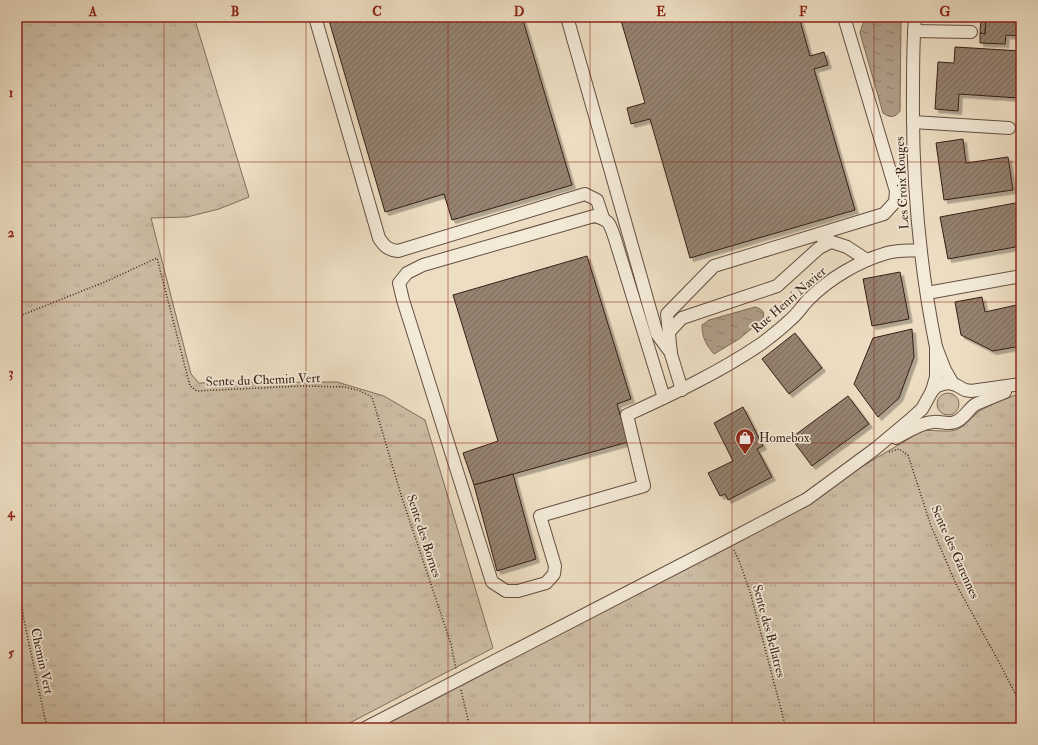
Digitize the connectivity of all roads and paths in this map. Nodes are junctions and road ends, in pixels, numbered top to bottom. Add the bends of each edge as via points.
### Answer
1 (315, 17) edge
2 (567, 17) edge
3 (844, 17) edge
4 (915, 17) edge
5 (914, 31) junction
6 (971, 32) dead end
7 (913, 122) junction
8 (1009, 128) dead end
9 (603, 218) junction
10 (812, 236) junction
11 (831, 242) junction
12 (920, 250) junction
13 (867, 260) junction
14 (1021, 276) edge
15 (927, 293) junction
16 (17, 317) edge
17 (669, 332) junction
18 (936, 347) junction
19 (671, 354) junction
20 (1021, 385) edge
21 (958, 386) junction
22 (682, 390) junction
23 (930, 395) junction
24 (372, 397) joint
25 (664, 398) junction
26 (966, 413) junction
27 (940, 422) junction
28 (875, 449) junction
29 (729, 540) junction
30 (17, 574) edge
31 (21, 618) dead end
32 (17, 620) edge
33 (458, 680) junction
34 (1021, 705) edge
35 (1021, 727) edge
36 (47, 728) edge
37 (365, 728) edge
38 (470, 728) edge
39 (786, 728) edge
40 (1018, 728) edge

1 - 9 street via 379,238 390,250 398,251 585,194 597,200
2 - 19 street via 657,334
3 - 10 street via 896,191 895,202 884,214
4 - 5 street, Les Croix Rouges
5 - 6 street
5 - 7 street, Les Croix Rouges
7 - 8 street
7 - 12 street, Les Croix Rouges
9 - 25 street via 609,222 615,239
9 - 25 street, Rue Henri Navier via 594,216 423,265 407,273 399,283 492,582 506,591 518,591 546,583 554,574 555,566 540,516 644,486 627,415
10 - 11 street
10 - 17 street via 714,266 667,314
11 - 13 street via 847,247
11 - 17 street via 819,248 777,286 682,318
12 - 13 street, Rue Henri Navier via 889,252
12 - 15 street, Les Croix Rouges
13 - 22 street, Rue Henri Navier via 840,274 762,343 727,366
14 - 15 street
15 - 18 street, Les Croix Rouges
16 - 24 path, Sente du Chemin Vert via 157,258 190,386 197,391 302,386 345,387
17 - 19 street
18 - 21 street, Les Croix Rouges via 945,370
18 - 23 street, Les Croix Rouges via 936,377
19 - 22 street
20 - 21 street via 976,391 967,391
20 - 26 street via 976,404
21 - 23 street via 943,384 937,386
21 - 26 street via 968,400
22 - 25 street, Rue Henri Navier
23 - 27 street via 930,413
23 - 28 street via 919,411
24 - 33 path, Sente des Bornes via 402,498 451,644
26 - 27 street via 959,421 946,424
27 - 28 street via 929,422
28 - 29 street via 807,499
28 - 34 path, Sente des Garennes via 888,452 900,449 908,455 931,526 956,584
29 - 33 street
29 - 39 path, Sente des Bellatres via 750,592
30 - 36 path, Chemin Vert
31 - 32 path
33 - 37 street
33 - 38 path, Sente des Bornes
35 - 40 path

